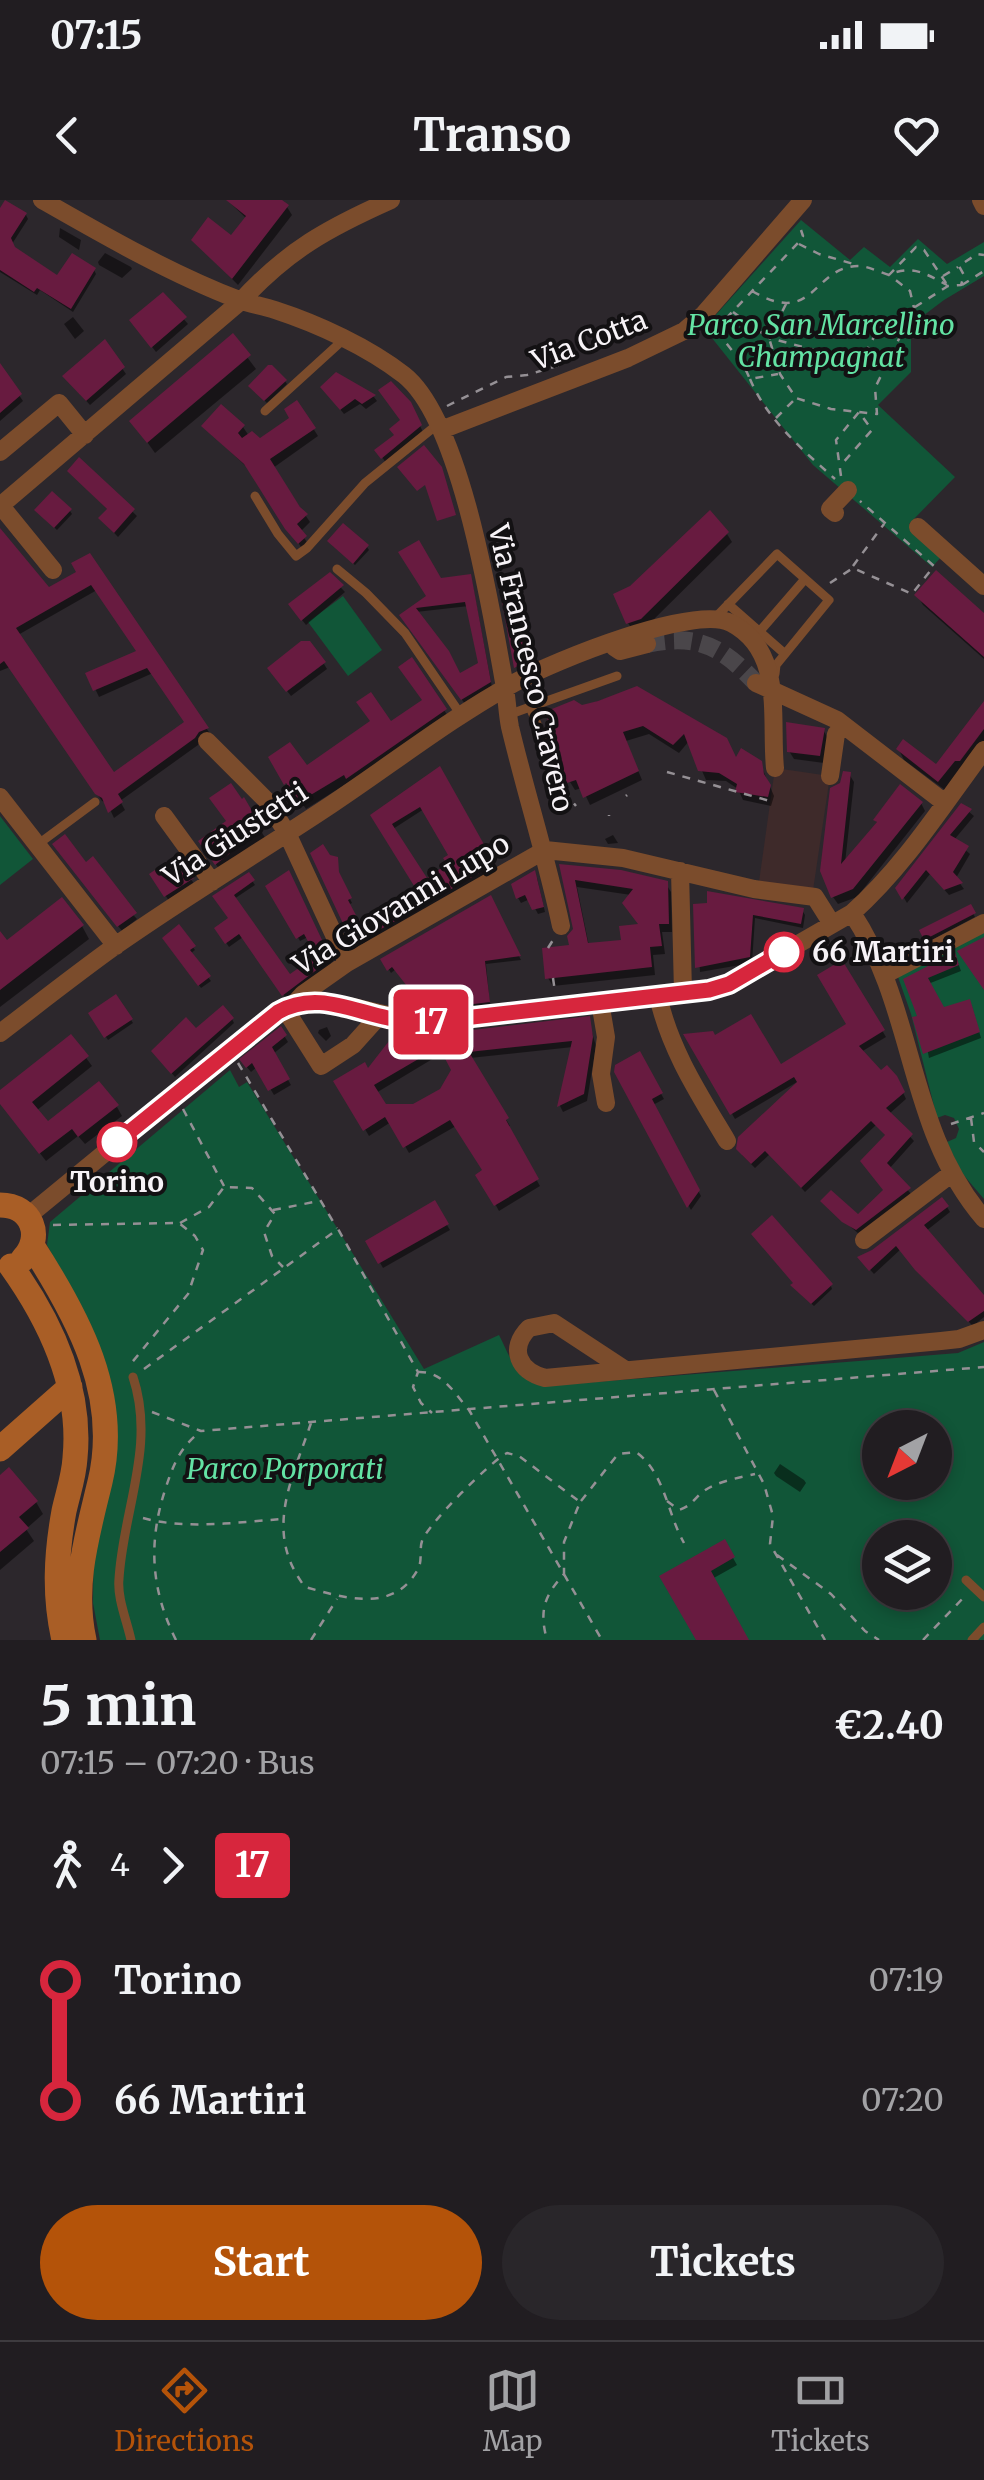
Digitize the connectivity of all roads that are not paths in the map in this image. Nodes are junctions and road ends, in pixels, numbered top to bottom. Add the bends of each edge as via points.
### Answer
1 (42, 200) edge
2 (391, 200) edge
3 (799, 205) edge
4 (241, 301) junction
5 (343, 340) junction
6 (265, 412) dead end
7 (442, 420) junction
8 (85, 435) junction
9 (0, 452) edge
10 (843, 486) road end
11 (255, 496) dead end
12 (2, 502) edge
13 (834, 513) dead end
14 (918, 527) dead end
15 (336, 569) dead end
16 (53, 570) dead end
17 (805, 579) junction
18 (984, 586) edge
19 (722, 610) junction
20 (760, 631) junction
21 (610, 644) junction
22 (647, 644) tunnel mouth
23 (785, 654) junction
24 (616, 676) dead end
25 (506, 688) junction
26 (764, 688) junction
27 (530, 707) junction
28 (508, 715) junction
29 (462, 717) junction
30 (836, 734) dead end
31 (207, 741) dead end
32 (984, 750) edge
33 (776, 768) dead end
34 (830, 776) dead end
35 (560, 780) road end
36 (0, 797) edge
37 (95, 802) dead end
38 (945, 802) junction
39 (164, 816) dead end
40 (287, 833) junction
41 (543, 843) junction
42 (37, 845) junction
43 (680, 871) junction
44 (212, 882) junction
45 (852, 913) junction
46 (984, 923) edge
47 (832, 924) junction
48 (561, 926) dead end
49 (116, 946) junction
50 (347, 963) junction
51 (884, 975) junction
52 (683, 992) junction
53 (658, 996) junction
54 (600, 1002) junction
55 (339, 1004) junction
56 (290, 1006) junction
57 (380, 1015) junction
58 (0, 1033) edge
59 (606, 1103) dead end
60 (727, 1141) dead end
61 (952, 1174) junction
62 (1, 1203) edge
63 (984, 1219) edge
64 (35, 1229) junction
65 (864, 1240) dead end
66 (5, 1266) edge
67 (984, 1330) edge
68 (624, 1369) junction
69 (129, 1374) road end
70 (70, 1386) junction
71 (0, 1449) edge
72 (970, 1583) road end
73 (984, 1596) edge
74 (984, 1627) edge
75 (64, 1640) edge
76 (84, 1640) edge
77 (131, 1640) edge
78 (972, 1640) edge

1 - 4 street, Via Francesco Cravero
2 - 4 street via 312,239
3 - 7 street, Via Cotta via 684,331 628,358
4 - 5 street, Via Francesco Cravero
4 - 8 street
5 - 6 lane
5 - 7 street, Via Francesco Cravero via 402,374
7 - 11 lane via 364,483 296,556
7 - 25 street, Via Francesco Cravero
8 - 9 street via 59,403
8 - 12 street
10 - 13 street via 830,509
12 - 16 street
14 - 18 street via 928,548
15 - 29 lane via 405,633
17 - 19 lane via 778,554
17 - 20 lane
17 - 23 lane via 829,600
19 - 20 lane
19 - 21 street, Via Giustetti
19 - 26 street via 757,646
20 - 23 lane
21 - 22 street via 620,651
21 - 25 street, Via Giustetti
23 - 26 lane
24 - 27 lane
25 - 28 street, Via Francesco Cravero
25 - 29 street, Via Giustetti
26 - 33 street via 776,718
26 - 38 street via 826,714
27 - 28 lane
27 - 35 lane
28 - 41 street, Via Francesco Cravero
29 - 40 street, Via Giustetti
30 - 34 street
31 - 40 street via 266,800
32 - 38 street
36 - 42 street
37 - 42 lane
38 - 45 street
39 - 44 street
40 - 44 street, Via Giustetti
40 - 50 street
41 - 43 street, Via Giovanni Lupo
41 - 48 street, Via Francesco Cravero
41 - 50 street, Via Giovanni Lupo
42 - 49 street
43 - 47 street, Via Giovanni Lupo via 815,897
43 - 52 street
44 - 49 street, Via Giustetti
45 - 47 street
45 - 51 street
46 - 51 street
47 - 52 street via 729,984
49 - 58 street, Via Giustetti
50 - 55 street
50 - 56 street, Via Giovanni Lupo
51 - 61 street via 930,1129
52 - 53 street
53 - 54 street
53 - 60 street via 674,1049
54 - 57 street via 429,1022
54 - 59 street
55 - 56 street
55 - 57 street
56 - 57 street via 321,1066 353,1045
56 - 64 street, Via Giovanni Lupo via 175,1094
61 - 63 street
61 - 65 street
62 - 64 street via 17,1207
64 - 66 street via 20,1262
64 - 76 street via 88,1344 102,1404 102,1468 80,1565
66 - 70 street via 35,1300
67 - 68 street via 941,1341
68 - 68 street via 554,1322 530,1328 516,1353 524,1367 545,1378
69 - 77 lane via 141,1408 140,1461 118,1582
70 - 71 street
70 - 75 street via 75,1462 56,1588
72 - 73 lane
74 - 78 lane

